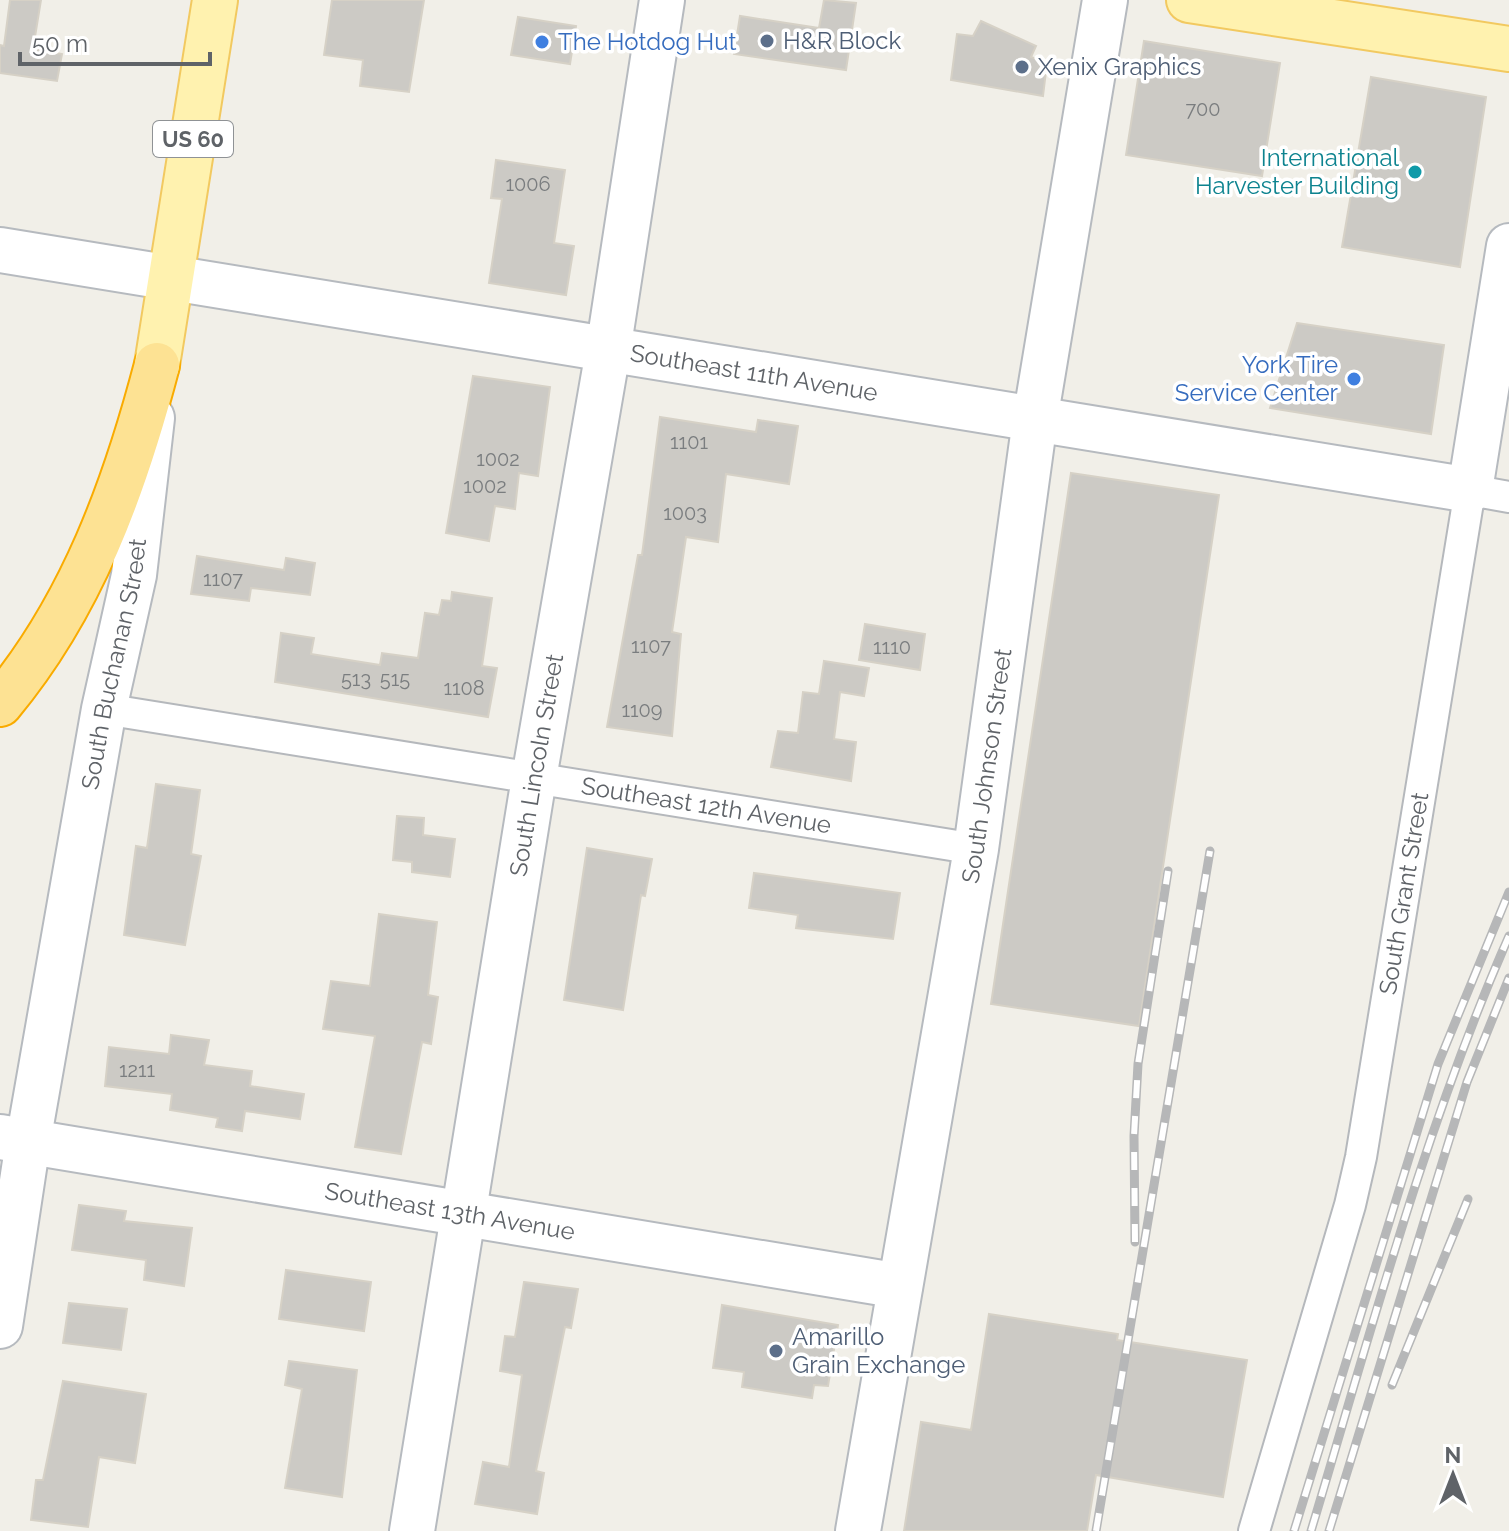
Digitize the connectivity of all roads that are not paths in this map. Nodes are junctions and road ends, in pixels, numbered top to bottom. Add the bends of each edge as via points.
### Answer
1 (215, 0) edge
2 (662, 0) edge
3 (1105, 0) edge
4 (1189, 0) edge
5 (1509, 49) edge
6 (1509, 246) edge
7 (0, 250) edge
8 (170, 278) junction
9 (1053, 320) junction
10 (608, 351) junction
11 (157, 365) junction
12 (921, 401) junction
13 (1035, 420) junction
14 (1489, 494) edge
15 (0, 704) edge
16 (104, 709) junction
17 (534, 778) junction
18 (976, 849) junction
19 (14, 1140) edge
20 (465, 1214) junction
21 (900, 1286) junction
22 (0, 1326) edge
23 (412, 1531) edge
24 (858, 1531) edge
25 (1254, 1531) edge

1 - 8 main road, South Buchanan Street / US 60
2 - 10 main road, South Lincoln Street
3 - 9 main road, South Johnson Street
4 - 5 main road
6 - 14 main road, South Grant Street
7 - 8 main road, Southeast 11th Avenue
8 - 10 main road, Southeast 11th Avenue
8 - 11 main road, South Buchanan Street / US 60
9 - 12 main road via 1030,371 1017,385 976,402
9 - 13 main road, South Johnson Street
10 - 12 main road, Southeast 11th Avenue
10 - 17 main road, South Lincoln Street
11 - 15 highway, US 60 via 136,442 90,564 33,662
11 - 16 main road, South Buchanan Street via 134,575
12 - 13 main road, Southeast 11th Avenue
13 - 14 main road, Southeast 11th Avenue
13 - 18 main road, South Johnson Street
14 - 25 street, South Grant Street via 1361,1157
16 - 17 street, Southeast 12th Avenue
16 - 19 main road, South Buchanan Street
17 - 18 street, Southeast 12th Avenue
17 - 20 main road, South Lincoln Street
18 - 21 main road, South Johnson Street
19 - 20 main road, Southeast 13th Avenue
19 - 22 main road, South Buchanan Street
20 - 21 main road, Southeast 13th Avenue
20 - 23 main road, South Lincoln Street
21 - 24 main road, South Johnson Street

